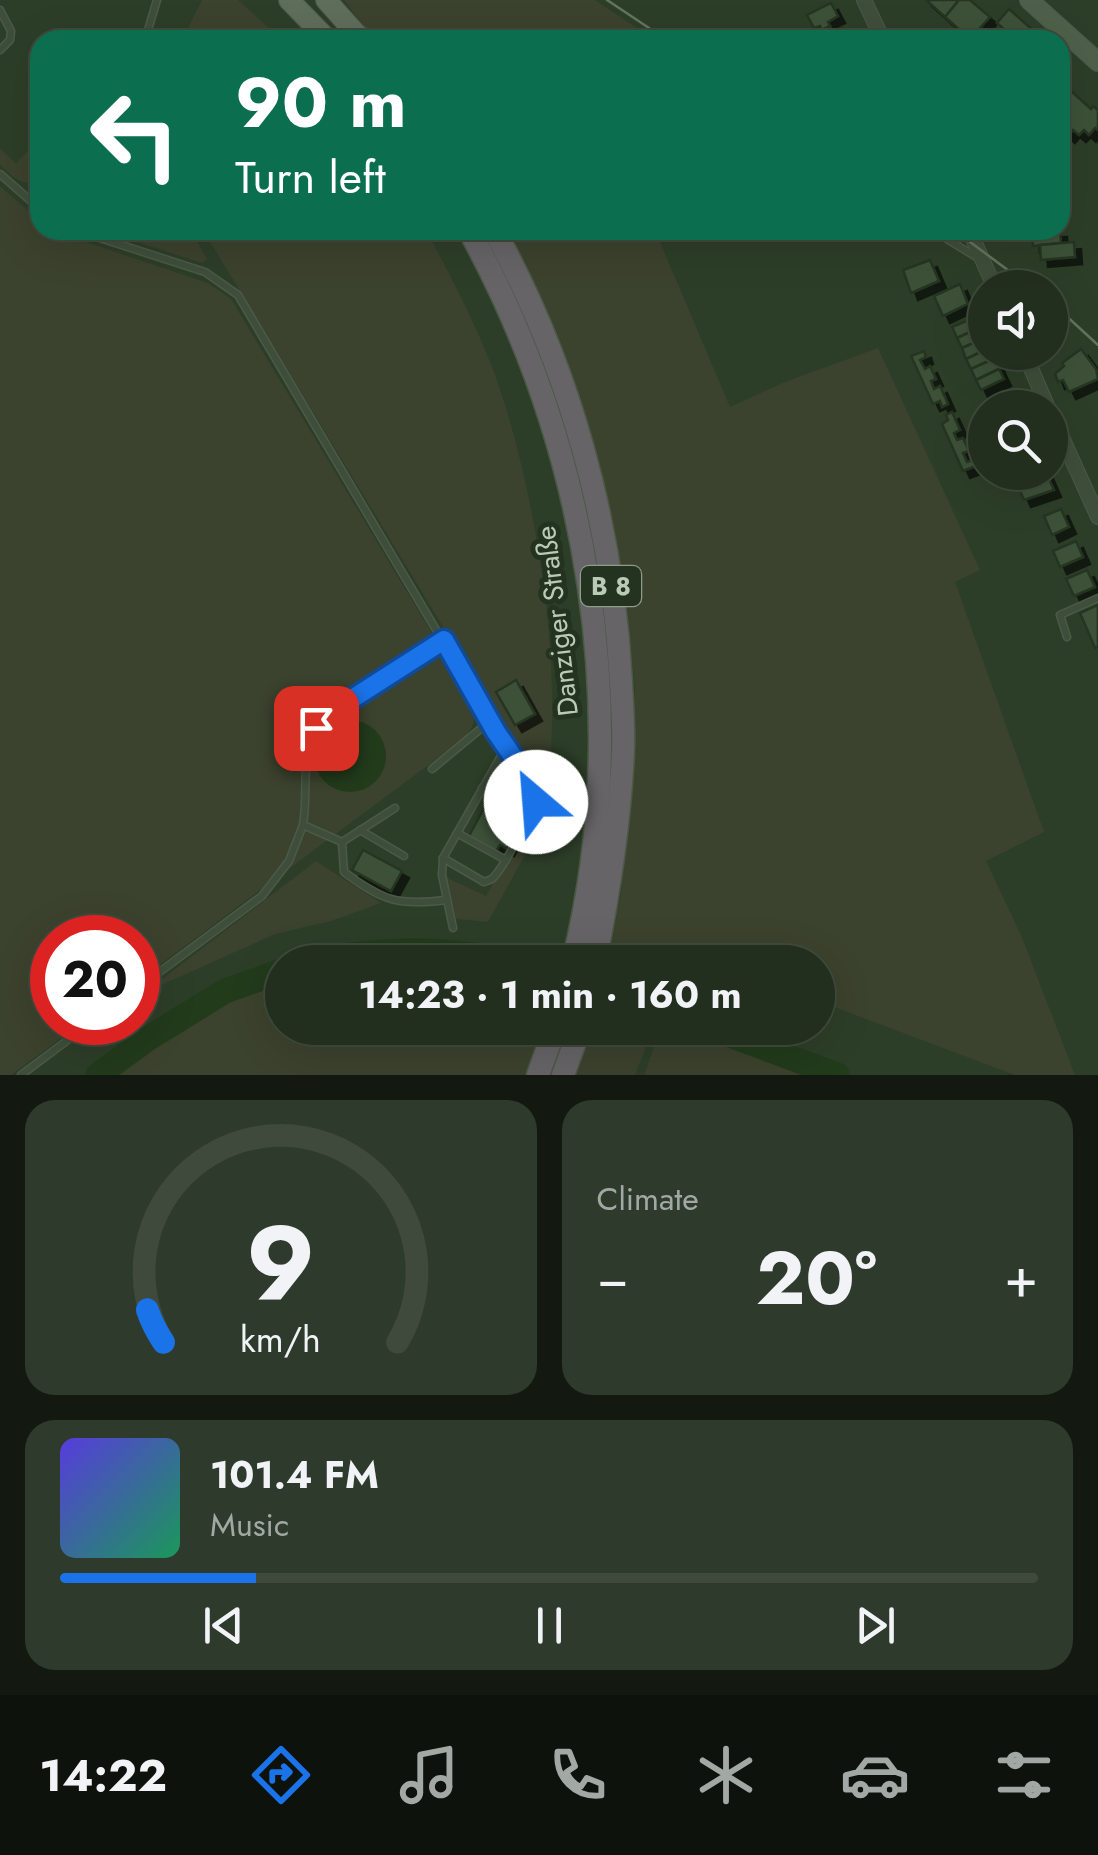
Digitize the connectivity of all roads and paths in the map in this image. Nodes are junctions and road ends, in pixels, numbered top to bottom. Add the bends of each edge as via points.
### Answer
1 (158, 0) edge
2 (289, 0) edge
3 (326, 0) edge
4 (864, 0) edge
5 (1028, 0) edge
6 (0, 10) edge
7 (148, 30) edge
8 (318, 30) edge
9 (353, 30) edge
10 (878, 30) edge
11 (1062, 30) edge
12 (1070, 37) edge
13 (0, 50) edge
14 (1098, 62) edge
15 (0, 174) edge
16 (30, 200) edge
17 (106, 240) edge
18 (475, 240) edge
19 (499, 240) edge
20 (949, 240) edge
21 (974, 240) edge
22 (984, 261) junction
23 (988, 270) edge
24 (1068, 451) edge
25 (1098, 517) edge
26 (1098, 598) edge
27 (1067, 637) dead end
28 (444, 640) junction
29 (490, 721) junction
30 (506, 746) junction
31 (432, 769) dead end
32 (482, 788) junction
33 (395, 808) dead end
34 (530, 817) junction
35 (303, 825) junction
36 (360, 830) junction
37 (456, 833) junction
38 (342, 842) junction
39 (404, 856) dead end
40 (442, 858) junction
41 (506, 860) junction
42 (446, 900) junction
43 (452, 928) dead end
44 (586, 945) edge
45 (589, 945) edge
46 (160, 972) edge
47 (62, 1045) edge
48 (548, 1045) edge
49 (574, 1045) edge
50 (22, 1075) edge
51 (538, 1075) edge
52 (563, 1075) edge

1 - 7 lane
2 - 8 main road
3 - 9 main road
4 - 10 street
5 - 11 main road
6 - 13 lane via 11,31
12 - 14 main road
15 - 16 lane
17 - 28 lane via 205,272 238,295
18 - 44 highway, Danziger Straße / B 8 via 531,360 583,548 597,648 600,743
19 - 45 highway, Danziger Straße / B 8 via 551,354 583,447 619,647 624,746 616,854
20 - 22 lane
21 - 22 street
22 - 23 street
24 - 25 street
26 - 27 lane via 1060,615
28 - 29 lane
28 - 35 lane via 316,728 308,745
29 - 30 lane
29 - 31 lane
30 - 32 lane
30 - 34 lane via 534,791
32 - 34 lane
32 - 37 lane
33 - 36 lane
34 - 41 lane
35 - 38 lane
35 - 46 lane via 290,861 262,896
36 - 38 lane
36 - 39 lane
37 - 40 lane
37 - 41 lane
38 - 42 lane via 344,872 365,888 402,904
40 - 41 lane via 484,882
40 - 42 lane
42 - 43 lane
47 - 50 lane
48 - 51 highway
49 - 52 highway

